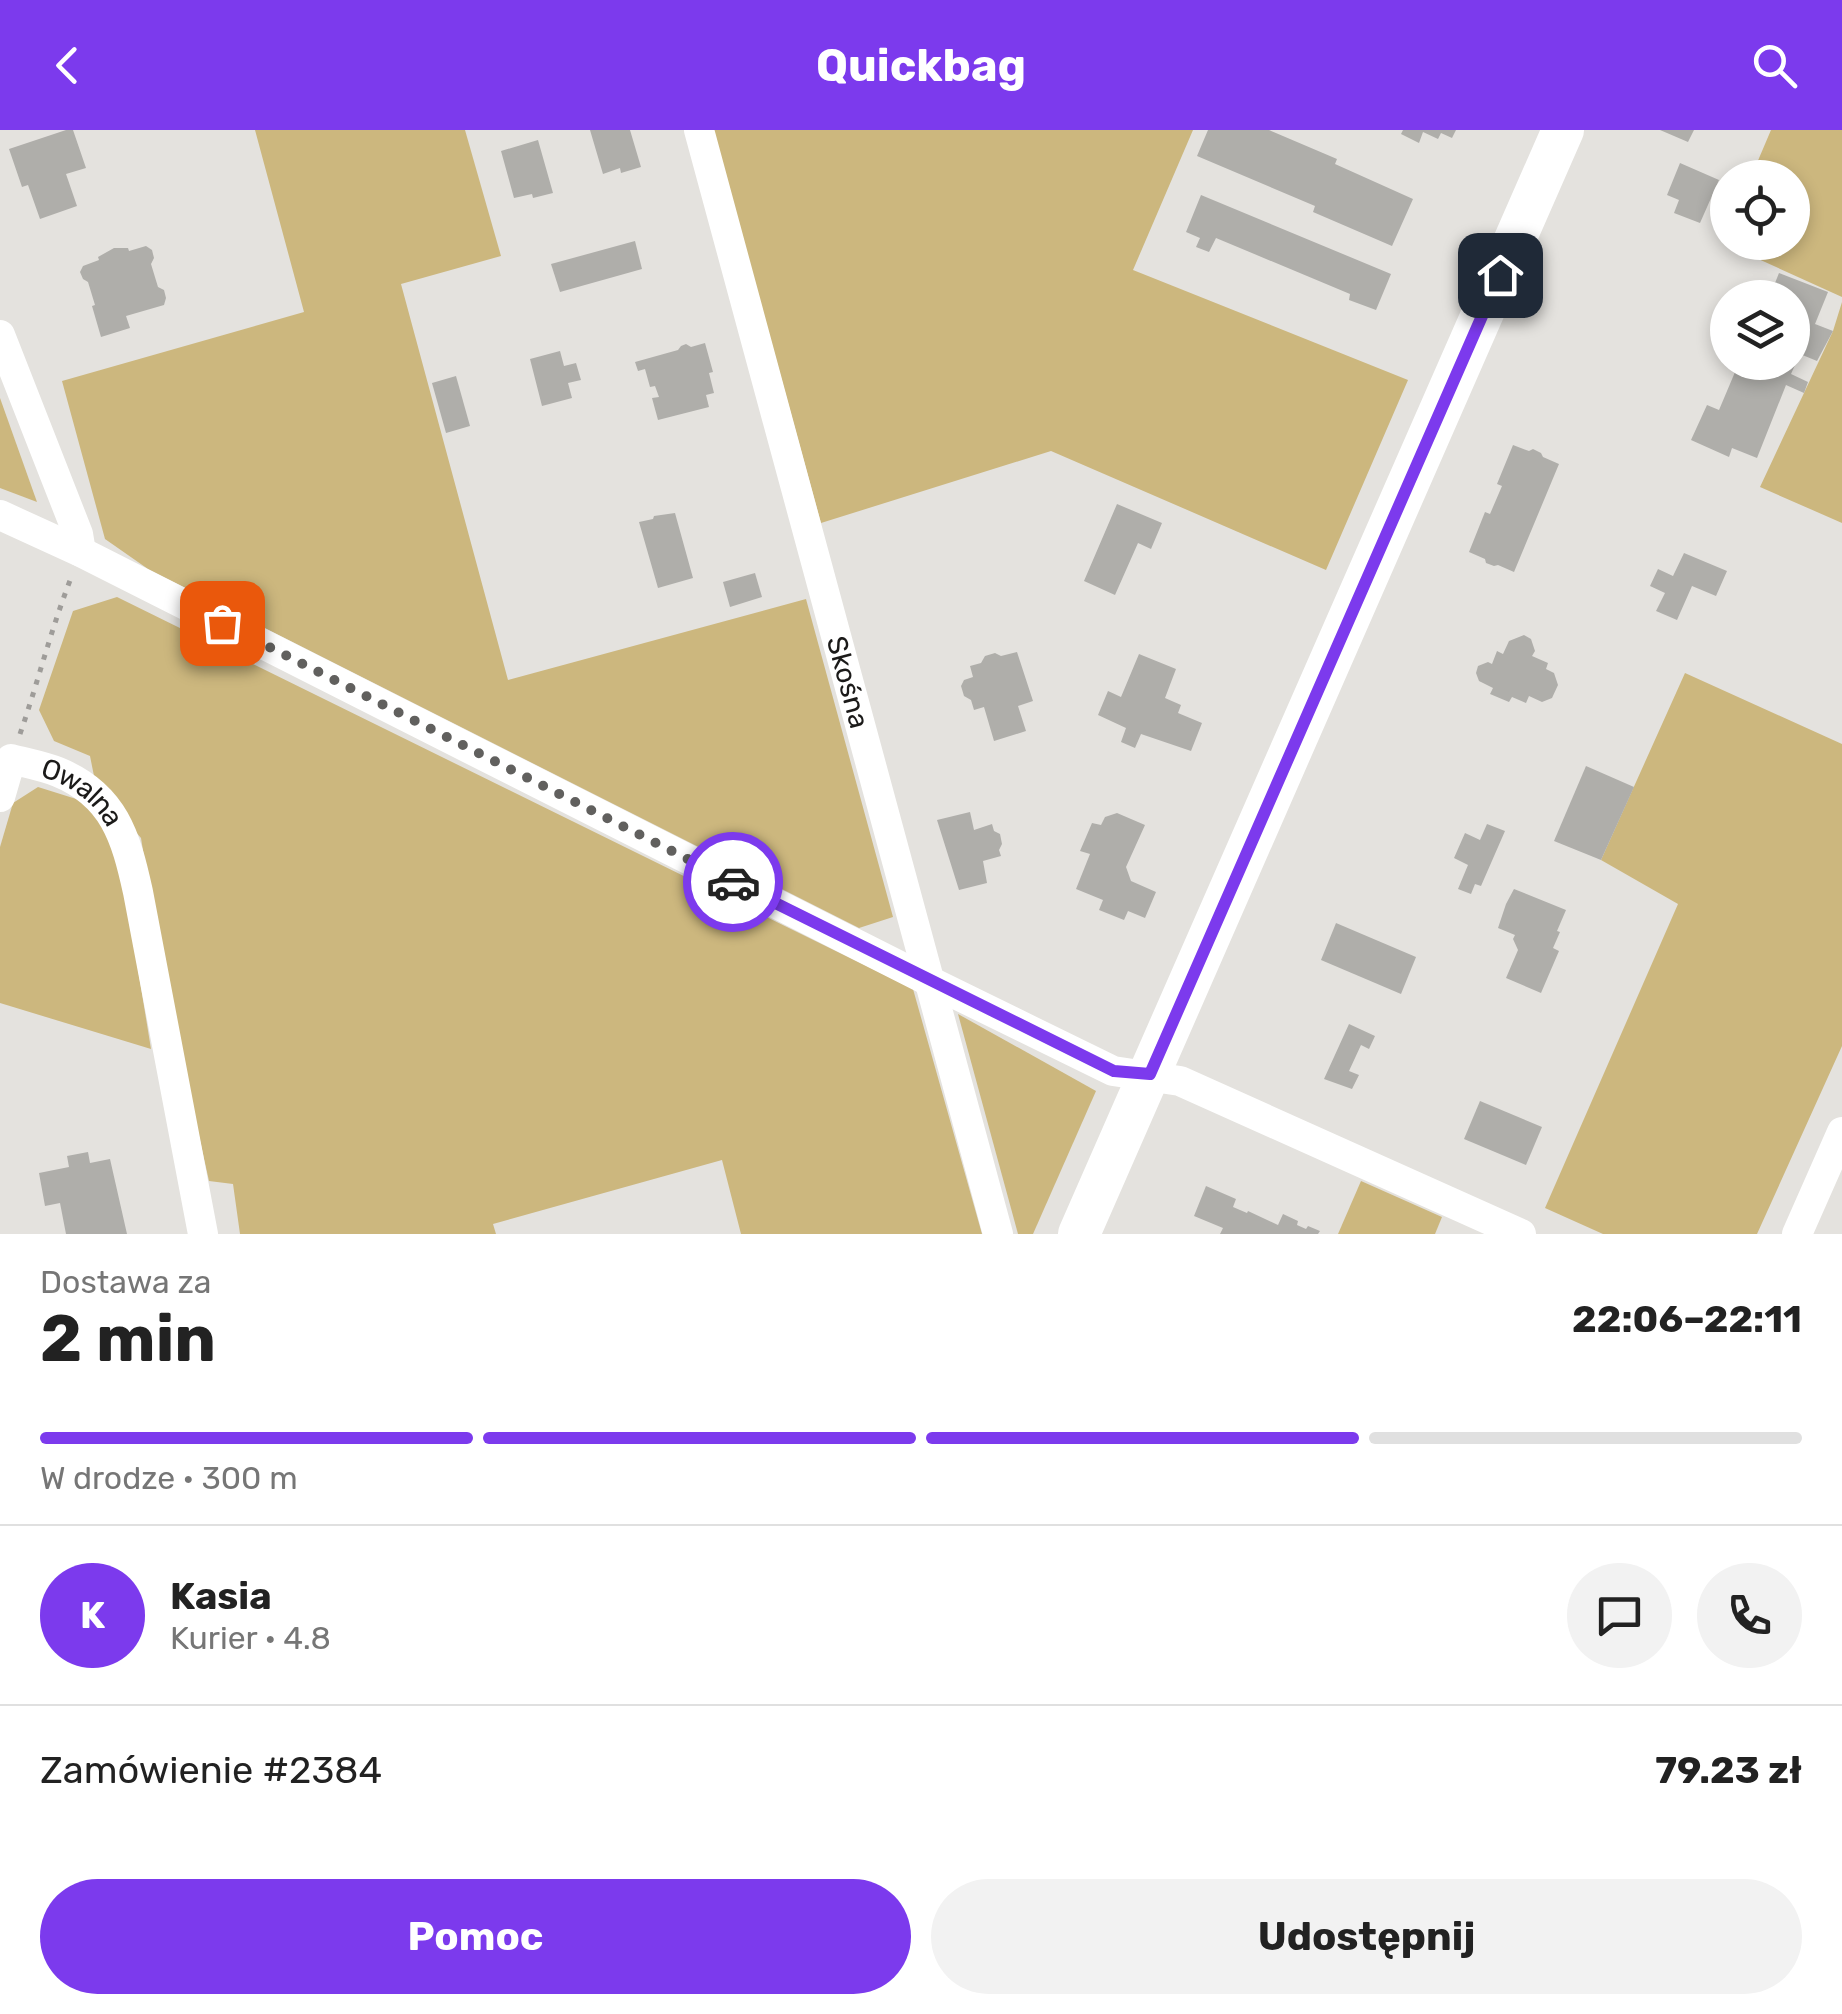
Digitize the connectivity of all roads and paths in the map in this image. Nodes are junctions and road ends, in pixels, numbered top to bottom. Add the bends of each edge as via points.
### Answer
1 (699, 130) edge
2 (1563, 130) edge
3 (0, 336) edge
4 (0, 514) edge
5 (80, 552) junction
6 (11, 759) junction
7 (0, 797) edge
8 (928, 981) junction
9 (1150, 1074) junction
10 (1842, 1132) edge
11 (202, 1234) edge
12 (998, 1234) edge
13 (1079, 1234) edge
14 (1521, 1234) edge
15 (1797, 1234) edge

1 - 8 street, Skośna
2 - 9 main road
3 - 5 street
4 - 5 street
5 - 6 path, Owalna
5 - 8 street
6 - 7 street
6 - 11 street, Owalna via 86,787 113,814 130,856
8 - 9 street via 1114,1071
8 - 12 street, Skośna
9 - 13 main road
9 - 14 street via 1180,1080
10 - 15 street

